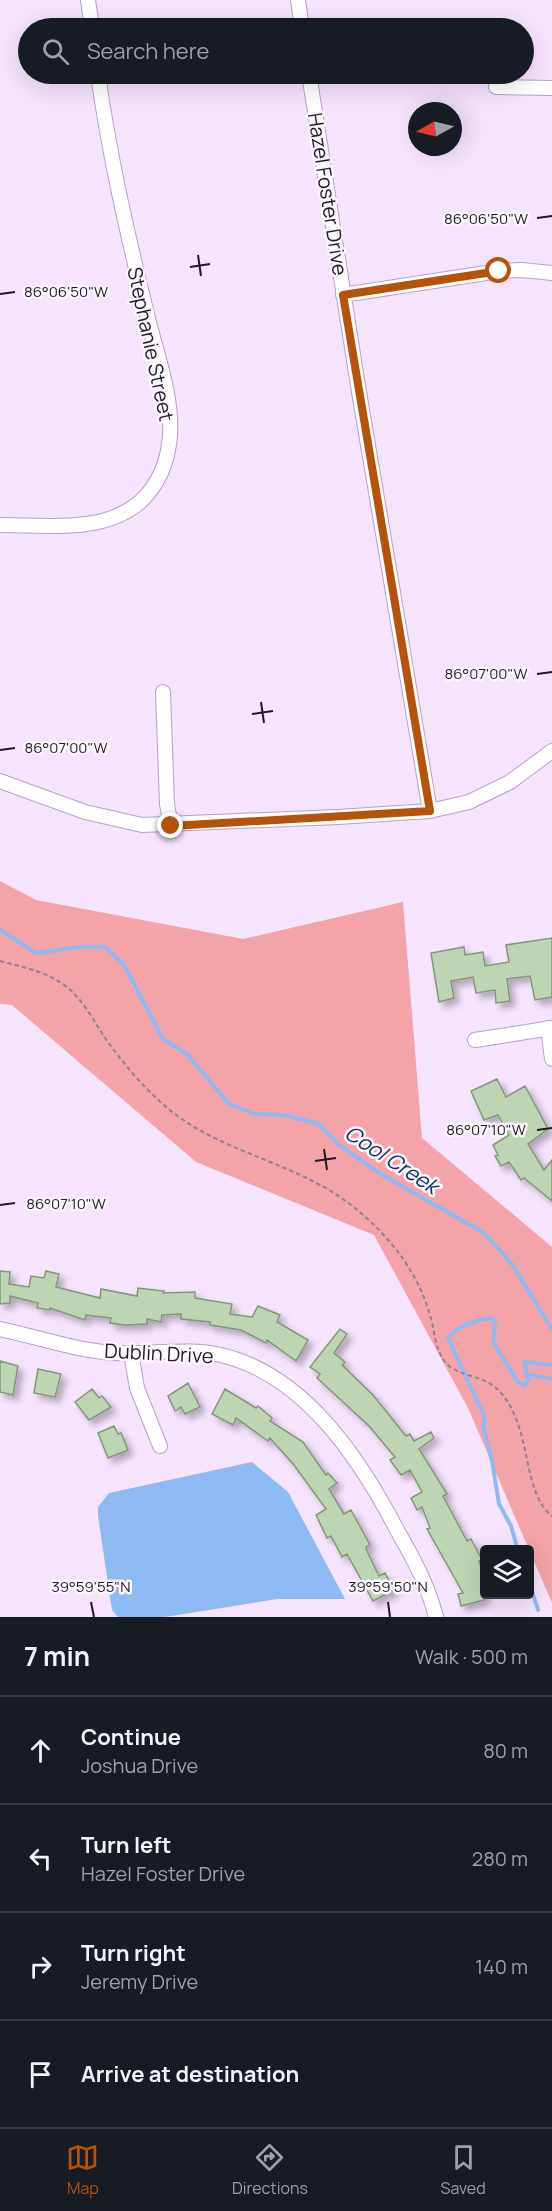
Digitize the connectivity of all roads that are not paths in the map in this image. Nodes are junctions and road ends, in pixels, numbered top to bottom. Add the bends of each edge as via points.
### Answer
1 (87, 0) edge
2 (298, 0) edge
3 (90, 18) edge
4 (301, 18) edge
5 (100, 84) edge
6 (311, 84) edge
7 (496, 87) dead end
8 (552, 88) edge
9 (552, 273) edge
10 (343, 295) junction
11 (0, 525) edge
12 (163, 692) dead end
13 (552, 751) edge
14 (0, 781) edge
15 (430, 811) junction
16 (171, 826) junction
17 (550, 1028) edge
18 (475, 1040) dead end
19 (552, 1059) edge
20 (0, 1329) edge
21 (131, 1353) junction
22 (160, 1446) dead end
23 (436, 1617) edge

1 - 3 street
2 - 4 street
5 - 11 street, Stephanie Street via 115,182 169,408 168,453 162,471 140,502 110,518 75,524
6 - 10 street, Hazel Foster Drive
7 - 8 street
9 - 10 street via 499,271
10 - 15 street, Hazel Foster Drive
12 - 16 street via 166,804
13 - 15 street via 492,792
14 - 16 street via 120,822
15 - 16 street
17 - 18 street
17 - 19 street
20 - 21 street, Dublin Drive via 99,1352
21 - 22 street via 136,1388
21 - 23 street, Dublin Drive via 221,1355 266,1374 290,1391 334,1430 365,1471 424,1581

